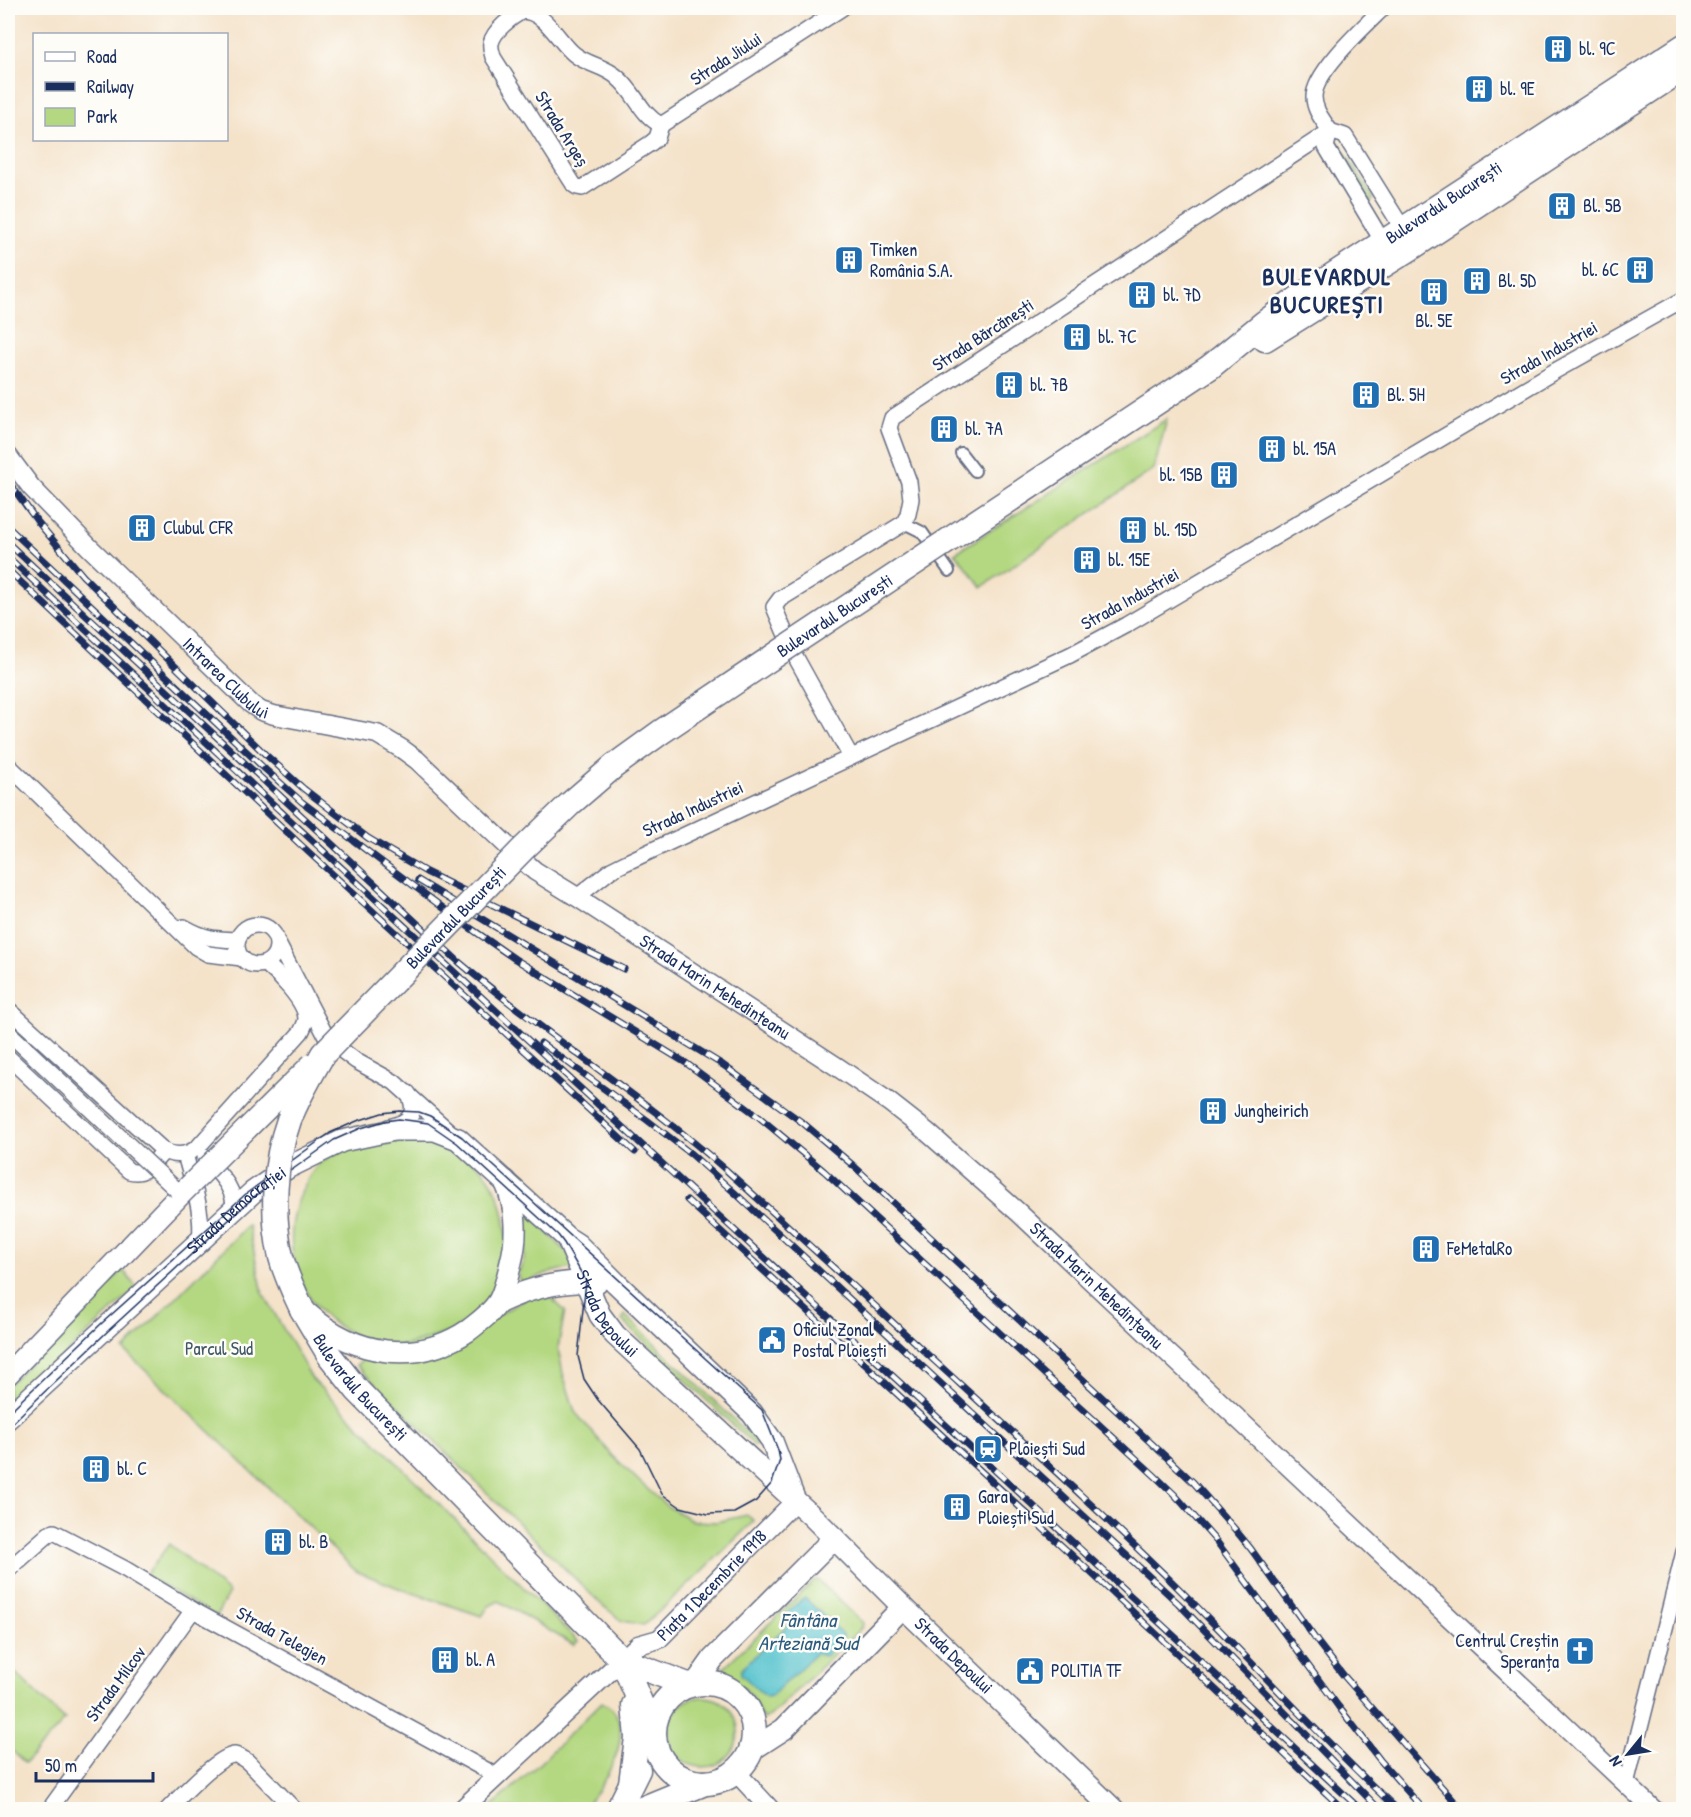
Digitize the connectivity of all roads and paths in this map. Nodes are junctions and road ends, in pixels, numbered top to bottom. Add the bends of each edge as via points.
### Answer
1 (842, 8) edge
2 (1383, 8) edge
3 (1683, 46) edge
4 (1683, 68) edge
5 (661, 125) junction
6 (1330, 131) junction
7 (1403, 229) junction
8 (1383, 242) junction
9 (1683, 299) edge
10 (1210, 367) junction
11 (961, 453) dead end
12 (8, 456) edge
13 (975, 471) dead end
14 (904, 523) junction
15 (949, 571) dead end
16 (851, 757) junction
17 (8, 765) edge
18 (487, 827) joint
19 (578, 897) junction
20 (166, 916) junction
21 (238, 940) junction
22 (277, 942) junction
23 (242, 958) junction
24 (266, 964) junction
25 (8, 1010) edge
26 (8, 1032) edge
27 (301, 1032) junction
28 (323, 1043) junction
29 (8, 1057) edge
30 (408, 1093) junction
31 (132, 1123) junction
32 (84, 1130) junction
33 (111, 1132) junction
34 (358, 1137) junction
35 (458, 1138) junction
36 (164, 1151) junction
37 (191, 1151) junction
38 (110, 1154) junction
39 (504, 1180) junction
40 (229, 1185) junction
41 (253, 1192) junction
42 (181, 1194) junction
43 (234, 1209) junction
44 (566, 1237) junction
45 (200, 1241) junction
46 (586, 1281) junction
47 (616, 1283) junction
48 (498, 1303) junction
49 (302, 1309) junction
50 (8, 1374) edge
51 (8, 1418) edge
52 (795, 1501) junction
53 (834, 1538) junction
54 (1683, 1552) edge
55 (8, 1570) edge
56 (903, 1607) junction
57 (193, 1610) junction
58 (620, 1661) junction
59 (692, 1684) junction
60 (654, 1735) junction
61 (750, 1751) junction
62 (736, 1772) junction
63 (497, 1776) junction
64 (631, 1783) junction
65 (705, 1783) junction
66 (1626, 1784) junction
67 (49, 1809) edge
68 (167, 1809) edge
69 (295, 1809) edge
70 (461, 1809) edge
71 (618, 1809) edge
72 (639, 1809) edge
73 (771, 1809) edge
74 (1114, 1809) edge
75 (1654, 1809) edge

1 - 5 street, Strada Jiului
2 - 6 street via 1322,73 1315,87 1318,114
3 - 7 main road, Bulevardul București
4 - 10 main road, Bulevardul București via 1321,306
5 - 5 street, Strada Argeș via 653,121 616,76 575,55 535,14 516,14 493,39 493,57 576,187 585,187 651,143
6 - 7 street via 1345,136
6 - 8 street via 1326,147
6 - 14 street, Strada Bărcănești via 892,418 889,428 909,482 911,499
7 - 8 main road, Bulevardul București
8 - 10 main road, Bulevardul București via 1264,323
9 - 16 street, Strada Industriei via 1126,625
10 - 28 main road, Bulevardul București, bridge via 637,748 577,796
11 - 13 street
12 - 18 street, Intrarea Clubului via 26,481 89,548 250,704 280,717 377,734 417,760
14 - 15 street via 922,532
14 - 16 street via 780,599 774,607 794,654
16 - 19 street, Strada Industriei via 618,867
17 - 20 street
18 - 19 street, Strada Marin Mehedințeanu via 535,871
19 - 66 street, Strada Marin Mehedințeanu via 839,1068 926,1131 1027,1220
20 - 21 street via 208,939
20 - 23 street via 208,954
21 - 22 street via 246,928 258,925 269,929
21 - 23 street via 237,950
22 - 24 street via 276,954
22 - 28 street via 301,985
23 - 24 street via 255,966
24 - 27 street via 303,1009 306,1021
25 - 31 street
26 - 42 street, bridge
27 - 28 street via 313,1030
27 - 37 street
28 - 30 street via 336,1046
28 - 42 main road, bridge
28 - 49 main road, Bulevardul București, bridge via 289,1120 276,1187 275,1213 282,1259
29 - 32 street
30 - 34 street via 414,1110 405,1122
30 - 35 street
31 - 33 street via 126,1122
31 - 36 street
32 - 33 street via 102,1135
32 - 38 street
33 - 38 street
34 - 35 main road, Strada Democrației via 422,1129
34 - 41 main road, Strada Democrației via 289,1167
35 - 39 main road, Strada Democrației
36 - 37 street via 174,1155
36 - 38 street via 144,1171 136,1173
37 - 40 street
37 - 45 street via 202,1225
39 - 44 main road, Strada Depoului
39 - 48 main road via 515,1234 510,1268
40 - 41 street
40 - 43 street
41 - 43 main road, Strada Democrației
42 - 50 main road
43 - 45 main road, Strada Democrației
44 - 46 main road, Strada Depoului
44 - 47 main road, Strada Depoului
45 - 51 main road, Strada Democrației
46 - 47 main road
46 - 48 main road via 550,1285
46 - 52 main road, Strada Depoului via 600,1315 615,1335
47 - 52 main road, Strada Depoului via 752,1413 772,1441
48 - 49 main road via 462,1334 435,1346 400,1352 363,1347 337,1336
49 - 58 main road, Bulevardul București via 330,1356 357,1390
52 - 53 main road, Strada Depoului
52 - 58 street, Piața 1 Decembrie 1918 via 659,1639 638,1645
53 - 56 main road, Strada Depoului
53 - 59 main road
54 - 66 street
55 - 57 street, Strada Teleajen via 54,1532
56 - 61 main road via 784,1729
56 - 74 main road, Strada Depoului
57 - 63 street, Strada Teleajen
57 - 67 street, Strada Milcov
58 - 59 main road, Bulevardul București
58 - 60 main road, Bulevardul București
58 - 63 street, Piața 1 Decembrie 1918
58 - 64 main road via 636,1714
59 - 60 main road via 666,1699 658,1712
59 - 61 main road via 712,1683 741,1698 754,1727
60 - 64 main road
60 - 65 main road via 666,1766 690,1781
61 - 62 main road
62 - 65 main road
62 - 73 street
63 - 70 street, Piața 1 Decembrie 1918
64 - 71 main road
65 - 72 main road
66 - 75 street, Strada Marin Mehedințeanu
68 - 69 street via 220,1760 233,1755 248,1762

